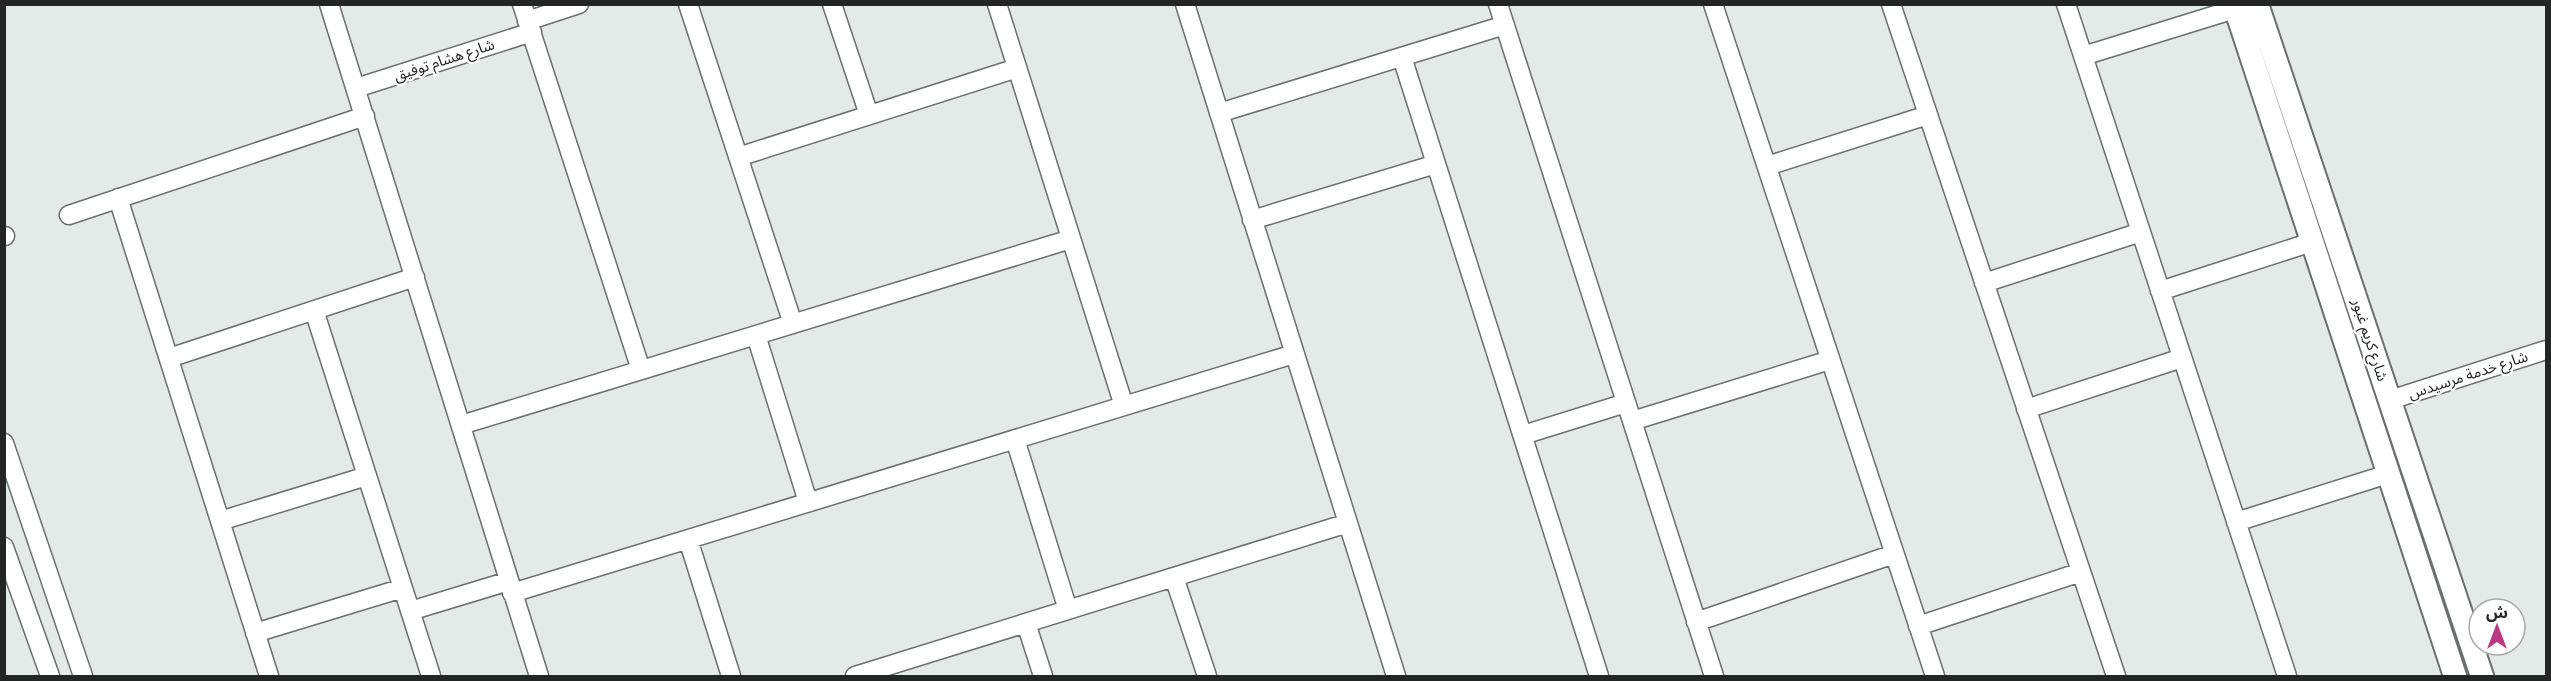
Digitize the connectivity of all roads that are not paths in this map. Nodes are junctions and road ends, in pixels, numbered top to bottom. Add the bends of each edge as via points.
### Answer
1 (329, 4) edge
2 (579, 4) edge
3 (688, 4) edge
4 (832, 4) edge
5 (1185, 4) edge
6 (1498, 4) edge
7 (1713, 4) edge
8 (1891, 4) edge
9 (2066, 4) edge
10 (2258, 4) edge
11 (999, 5) edge
12 (2234, 7) edge
13 (527, 19) edge
14 (1505, 26) junction
15 (2083, 56) junction
16 (1402, 57) junction
17 (1017, 68) junction
18 (356, 88) junction
19 (1219, 113) junction
20 (1928, 115) junction
21 (365, 116) junction
22 (869, 116) junction
23 (738, 157) junction
24 (1436, 164) junction
25 (1767, 166) junction
26 (2316, 178) junction
27 (2293, 185) junction
28 (118, 198) junction
29 (69, 215) dead end
30 (1252, 220) junction
31 (2141, 232) junction
32 (1071, 239) junction
33 (2312, 242) junction
34 (415, 277) junction
35 (1984, 283) junction
36 (2160, 291) junction
37 (314, 310) junction
38 (793, 324) junction
39 (756, 335) junction
40 (2547, 350) edge
41 (1294, 354) junction
42 (169, 358) junction
43 (2182, 358) junction
44 (1830, 360) junction
45 (640, 370) junction
46 (2390, 400) junction
47 (1124, 406) junction
48 (2026, 409) junction
49 (1629, 412) junction
50 (461, 425) junction
51 (1523, 435) junction
52 (1015, 439) junction
53 (8, 464) edge
54 (2388, 474) junction
55 (367, 476) junction
56 (808, 502) junction
57 (220, 521) junction
58 (2236, 522) junction
59 (1348, 523) junction
60 (688, 539) junction
61 (4, 547) edge
62 (1894, 554) junction
63 (2081, 572) junction
64 (1174, 577) junction
65 (510, 587) junction
66 (403, 588) junction
67 (1068, 610) junction
68 (410, 611) junction
69 (1696, 622) junction
70 (1026, 623) junction
71 (1918, 626) junction
72 (255, 633) junction
73 (50, 676) edge
74 (84, 676) edge
75 (269, 676) edge
76 (431, 676) edge
77 (539, 676) edge
78 (731, 676) edge
79 (855, 676) edge
80 (1043, 676) edge
81 (1207, 676) edge
82 (1396, 676) edge
83 (1599, 676) edge
84 (1714, 676) edge
85 (1935, 676) edge
86 (2116, 676) edge
87 (2287, 676) edge
88 (2455, 676) edge
89 (2482, 676) edge

1 - 18 street
2 - 13 street, شارع هشام توفيق
3 - 23 street
4 - 22 street
5 - 19 street
6 - 14 street
7 - 25 street
8 - 20 street
9 - 15 street
10 - 26 street, شارع كريم غبور
11 - 17 street
12 - 15 street
12 - 27 street, شارع كريم غبور
13 - 18 street, شارع هشام توفيق
13 - 45 street
14 - 16 street
14 - 49 street
15 - 31 street
16 - 19 street
16 - 24 street
17 - 22 street
17 - 32 street
18 - 21 street
19 - 30 street
20 - 25 street
20 - 35 street
21 - 28 street
21 - 34 street
22 - 23 street
23 - 38 street
24 - 30 street
24 - 51 street
25 - 44 street
26 - 27 street
26 - 46 street, شارع كريم غبور
27 - 33 street, شارع كريم غبور
28 - 29 street
28 - 42 street
30 - 41 street
31 - 35 street
31 - 36 street
32 - 38 street
32 - 47 street
33 - 36 street
33 - 54 street, شارع كريم غبور
34 - 37 street
34 - 50 street
35 - 48 street
36 - 43 street
37 - 42 street
37 - 55 street
38 - 39 street
39 - 45 street
39 - 56 street
40 - 46 street, شارع خدمة مرسيدس
41 - 47 street
41 - 59 street
42 - 57 street
43 - 48 street
43 - 58 street
44 - 49 street
44 - 62 street
45 - 50 street
46 - 89 street, شارع كريم غبور
47 - 52 street
48 - 63 street
49 - 51 street
49 - 69 street
50 - 65 street
51 - 83 street
52 - 56 street
52 - 67 street
53 - 74 street
54 - 58 street
54 - 88 street, شارع كريم غبور
55 - 57 street
55 - 66 street
56 - 60 street
57 - 72 street
58 - 87 street
59 - 64 street
59 - 82 street
60 - 65 street
60 - 78 street
61 - 73 street
62 - 69 street
62 - 71 street
63 - 71 street
63 - 86 street
64 - 67 street
64 - 81 street
65 - 68 street
65 - 77 street
66 - 68 street
66 - 72 street
67 - 70 street
68 - 76 street
69 - 84 street
70 - 79 street
70 - 80 street
71 - 85 street
72 - 75 street

